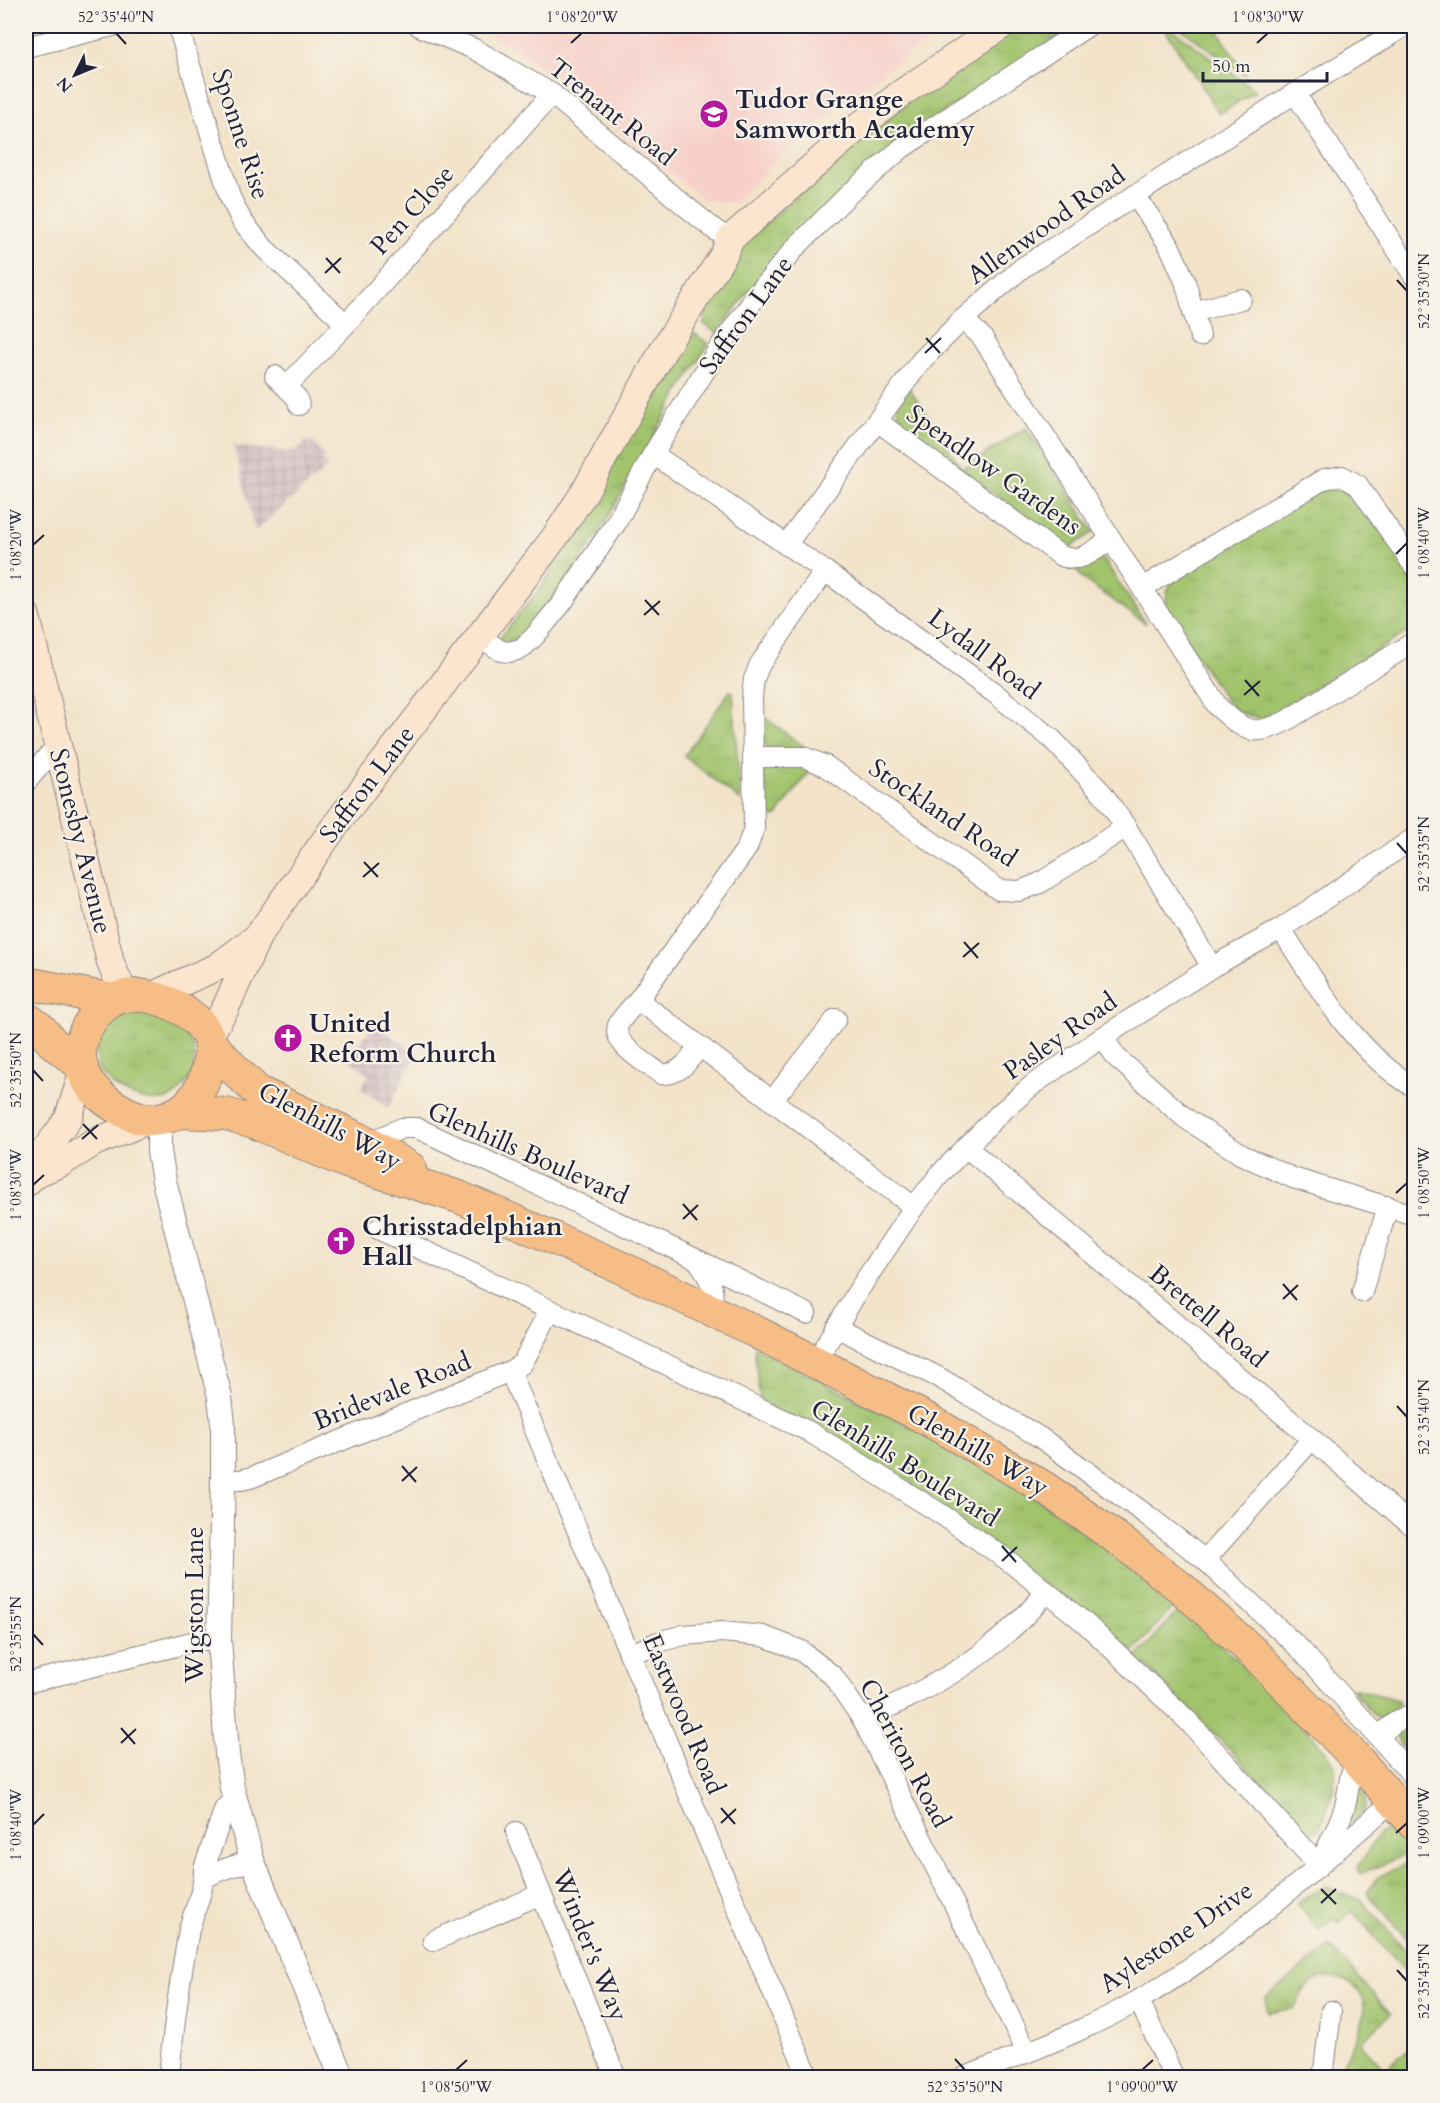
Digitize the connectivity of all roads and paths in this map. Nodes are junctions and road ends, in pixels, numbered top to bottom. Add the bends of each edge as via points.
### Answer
1 (112, 26) edge
2 (178, 26) edge
3 (419, 26) edge
4 (1001, 26) edge
5 (1088, 26) edge
6 (1405, 26) edge
7 (26, 47) edge
8 (1294, 93) junction
9 (552, 94) junction
10 (1135, 195) junction
11 (729, 239) junction
12 (1414, 276) edge
13 (1241, 298) dead end
14 (1193, 312) junction
15 (963, 319) junction
16 (346, 324) junction
17 (1200, 336) dead end
18 (299, 405) dead end
19 (877, 421) junction
20 (653, 454) junction
21 (1111, 539) junction
22 (786, 545) junction
23 (1414, 566) edge
24 (825, 571) junction
25 (1142, 588) junction
26 (26, 615) edge
27 (479, 636) junction
28 (1414, 642) edge
29 (58, 750) junction
30 (754, 757) junction
31 (26, 782) edge
32 (1126, 827) junction
33 (1414, 838) edge
34 (1281, 929) junction
35 (258, 936) junction
36 (1212, 967) junction
37 (26, 983) edge
38 (130, 997) junction
39 (638, 1000) junction
40 (26, 1018) edge
41 (836, 1019) dead end
42 (1103, 1037) junction
43 (209, 1040) junction
44 (699, 1047) junction
45 (82, 1069) junction
46 (1414, 1087) edge
47 (772, 1101) junction
48 (163, 1117) junction
49 (368, 1143) junction
50 (966, 1147) junction
51 (31, 1178) edge
52 (459, 1197) junction
53 (1388, 1206) junction
54 (914, 1208) junction
55 (1414, 1215) edge
56 (378, 1229) dead end
57 (698, 1260) junction
58 (1362, 1292) dead end
59 (550, 1311) junction
60 (711, 1311) junction
61 (806, 1313) dead end
62 (836, 1327) junction
63 (816, 1362) junction
64 (510, 1371) junction
65 (1312, 1439) junction
66 (223, 1480) junction
67 (1414, 1528) edge
68 (1205, 1560) junction
69 (1046, 1592) junction
70 (219, 1638) junction
71 (630, 1655) junction
72 (26, 1683) edge
73 (1414, 1715) edge
74 (863, 1720) junction
75 (1379, 1736) junction
76 (1357, 1759) junction
77 (1414, 1777) edge
78 (1394, 1800) junction
79 (234, 1801) junction
80 (1414, 1824) edge
81 (516, 1832) dead end
82 (252, 1860) junction
83 (1319, 1866) junction
84 (204, 1878) junction
85 (541, 1894) junction
86 (433, 1941) dead end
87 (1139, 2000) junction
88 (1331, 2011) dead end
89 (1027, 2052) junction
90 (170, 2078) edge
91 (342, 2078) edge
92 (615, 2078) edge
93 (809, 2078) edge
94 (963, 2078) edge
95 (1173, 2078) edge
96 (1323, 2078) edge

1 - 7 street
2 - 16 street, Sponne Rise via 230,197 242,221 264,248
3 - 9 street, Trenant Road via 474,49
4 - 11 main road, Saffron Lane via 857,128
5 - 20 street, Saffron Lane via 902,148 849,194 763,287 721,345
6 - 8 street, Allenwood Road
8 - 10 street, Allenwood Road
8 - 12 street
9 - 11 street, Trenant Road
9 - 16 street, Pen Close
10 - 14 street via 1169,245
10 - 15 street, Allenwood Road via 1022,268
11 - 27 main road, Saffron Lane via 724,254 665,347 584,493
13 - 14 street
14 - 17 street
15 - 19 street, Allenwood Road via 921,362
15 - 21 street, Spendlow Gardens via 982,337
16 - 18 street, Pen Close via 281,382
19 - 21 street, Spendlow Gardens via 1060,555 1078,559
19 - 22 street, Allenwood Road
20 - 22 street, Lydall Road
20 - 27 street, Saffron Lane via 589,564 526,646 501,651
21 - 25 street, Spendlow Gardens
22 - 24 street, Lydall Road
23 - 25 street via 1358,485 1342,476 1324,479
24 - 30 street via 760,664 754,679
24 - 32 street, Lydall Road via 993,692 1052,740 1102,794
25 - 28 street, Spendlow Gardens via 1218,707 1250,730 1267,731 1286,722
26 - 29 main road, Stonesby Avenue
27 - 35 main road, Saffron Lane via 335,826
29 - 31 street
29 - 38 main road, Stonesby Avenue via 111,964
30 - 32 street, Stockland Road via 804,758 826,766 999,890 1020,891 1040,883
30 - 39 street via 754,828 747,848
32 - 36 street, Lydall Road
33 - 34 street, Pasley Road
34 - 36 street, Pasley Road
34 - 46 street via 1341,1020 1373,1055
35 - 38 main road, Saffron Lane via 218,967
35 - 43 main road, Saffron Lane
36 - 42 street, Pasley Road
37 - 38 highway
38 - 43 highway via 180,1008 204,1029
38 - 45 highway via 100,1008 91,1020 81,1049
39 - 44 street
39 - 44 street via 618,1024 617,1032 625,1047 661,1074 668,1074 681,1069
40 - 45 highway
41 - 47 street
42 - 50 street, Pasley Road via 1035,1083
42 - 53 street via 1116,1057 1185,1118 1242,1155 1293,1178
43 - 48 highway via 210,1055 203,1084 191,1103
43 - 49 highway, Glenhills Way via 258,1092
44 - 47 street
45 - 48 highway via 90,1084 112,1105 139,1118
45 - 51 main road via 68,1119
47 - 54 street
48 - 51 main road via 95,1142
48 - 52 highway, Glenhills Way via 226,1114 344,1161
48 - 66 street, Wigston Lane via 159,1151 164,1181 220,1397
49 - 52 highway, Glenhills Way
49 - 57 street, Glenhills Boulevard via 402,1128 417,1128
50 - 54 street, Pasley Road
50 - 65 street, Brettell Road
52 - 60 highway, Glenhills Way
53 - 55 street
53 - 58 street
54 - 62 street, Pasley Road
56 - 59 street, Glenhills Boulevard
57 - 60 street via 711,1282
57 - 61 street, Glenhills Boulevard
59 - 64 street, Bridevale Road via 522,1364
59 - 69 street, Glenhills Boulevard via 807,1431 938,1512
60 - 63 highway, Glenhills Way
62 - 63 street, Pasley Road
62 - 68 street via 930,1373 1041,1438
63 - 76 highway, Glenhills Way via 927,1419 1045,1488 1115,1537 1180,1587 1254,1653
64 - 66 street, Bridevale Road via 253,1477
64 - 71 street, Eastwood Road
65 - 67 street, Brettell Road
65 - 68 street
66 - 70 street, Wigston Lane
68 - 75 street via 1300,1648
69 - 74 street via 1027,1615 971,1663
69 - 83 street, Glenhills Boulevard via 1085,1623 1188,1721
70 - 72 street
70 - 79 street, Wigston Lane
71 - 74 street, Cheriton Road via 684,1635 722,1632 763,1636 800,1650 833,1676
71 - 93 street, Eastwood Road
73 - 75 street via 1397,1720
74 - 89 street, Cheriton Road
75 - 77 street
76 - 78 highway, Glenhills Way
76 - 83 street via 1350,1773 1343,1812
78 - 80 highway, Glenhills Way
78 - 83 street, Aylestone Drive
79 - 82 street, Wigston Lane
79 - 84 street via 225,1808
81 - 85 street, Winder's Way
82 - 84 street
82 - 91 street, Wigston Lane
83 - 87 street, Aylestone Drive via 1244,1928
84 - 90 street via 190,1930 173,2033
85 - 86 street
85 - 92 street, Winder's Way
87 - 89 street, Aylestone Drive
87 - 95 street
88 - 96 street
89 - 94 street, Aylestone Drive

